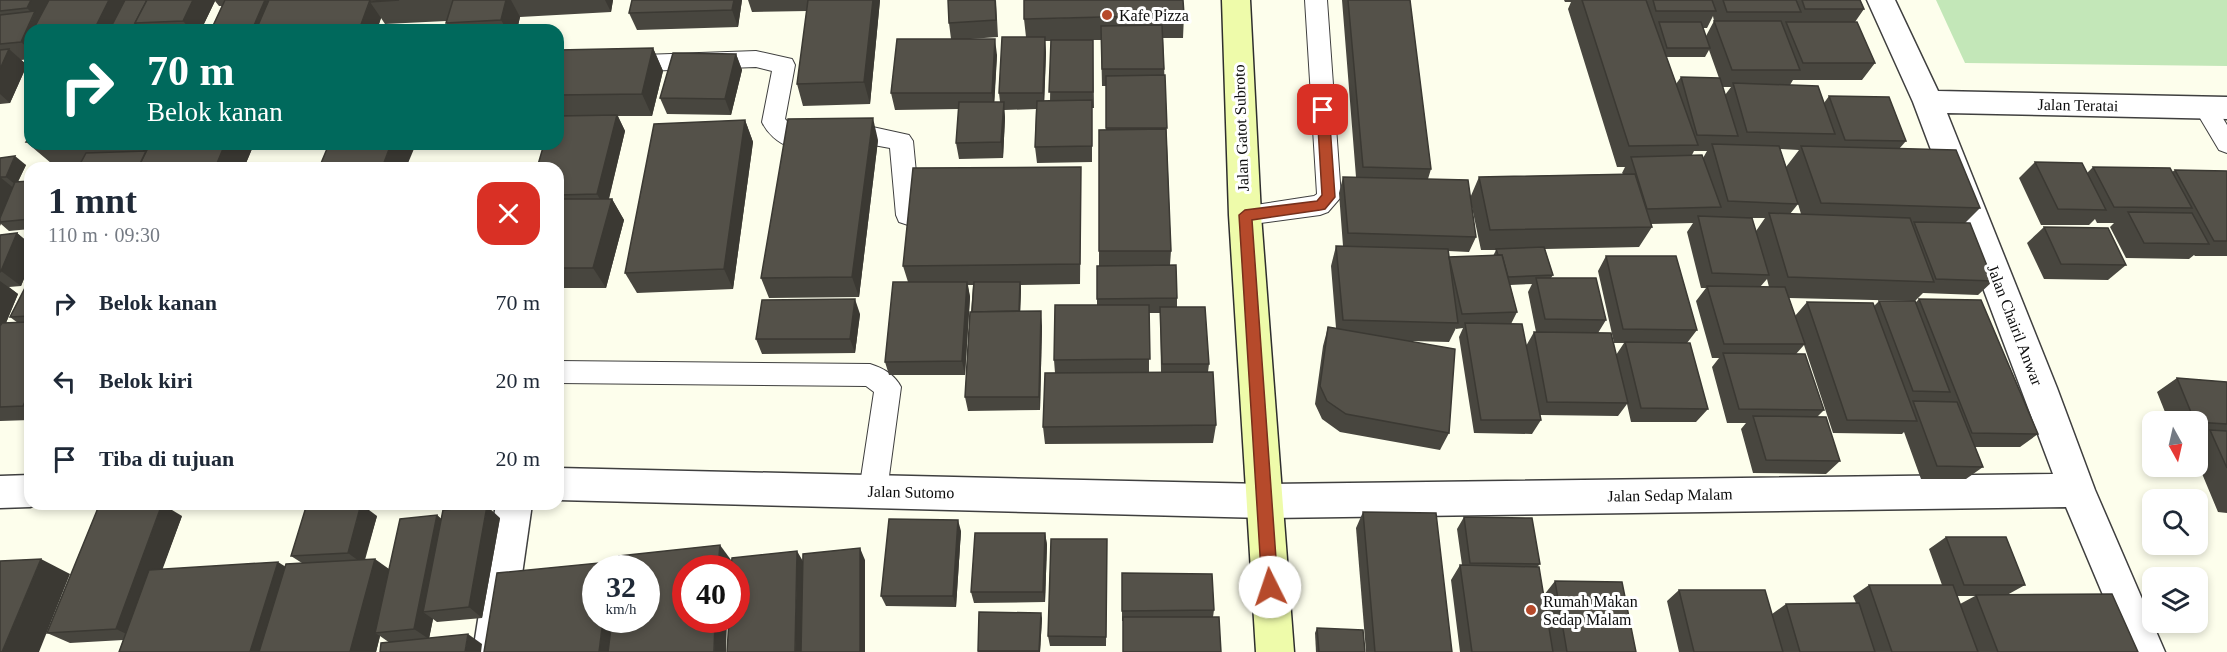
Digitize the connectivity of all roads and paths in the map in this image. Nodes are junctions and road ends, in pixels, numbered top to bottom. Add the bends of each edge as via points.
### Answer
1 (1236, 0) edge
2 (1316, 0) edge
3 (1881, 0) edge
4 (564, 66) edge
5 (1928, 102) junction
6 (2216, 108) edge
7 (2227, 144) edge
8 (908, 215) edge
9 (1245, 215) junction
10 (564, 372) edge
11 (564, 484) edge
12 (2077, 490) junction
13 (24, 491) edge
14 (873, 491) junction
15 (0, 492) edge
16 (1264, 501) junction
17 (513, 510) edge
18 (492, 652) edge
19 (1275, 652) edge
20 (2146, 652) edge

1 - 9 street, Jalan Gatot Subroto
2 - 9 lane via 1329,197 1320,205
3 - 5 street, Jalan Chairil Anwar
4 - 8 lane via 756,59 783,65 773,122 790,138 868,135 901,141
5 - 6 street, Jalan Teratai
5 - 12 street, Jalan Chairil Anwar
6 - 7 lane
9 - 16 street, Jalan Gatot Subroto
10 - 14 lane via 870,375 888,387
11 - 14 street, Jalan Sutomo
12 - 16 street, Jalan Sedap Malam
12 - 20 street, Jalan Chairil Anwar
13 - 15 street
14 - 16 street, Jalan Sutomo
16 - 19 street, Jalan Gatot Subroto
17 - 18 street

